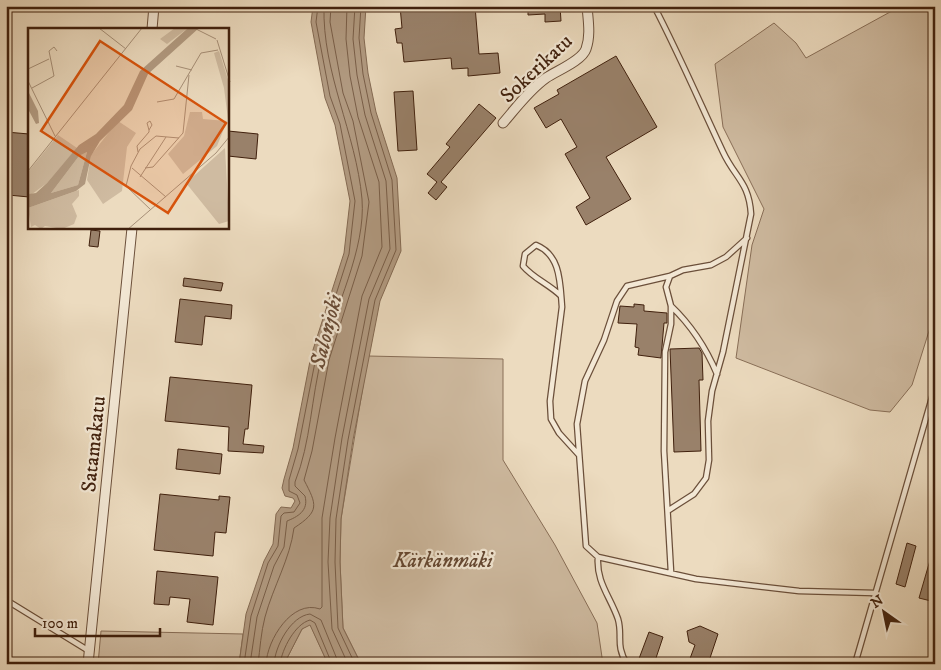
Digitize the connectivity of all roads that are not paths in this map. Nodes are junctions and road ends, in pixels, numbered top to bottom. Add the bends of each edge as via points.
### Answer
1 (154, 6) edge
2 (587, 6) edge
3 (654, 6) edge
4 (152, 28) edge
5 (503, 123) dead end
6 (132, 229) edge
7 (747, 238) junction
8 (670, 276) junction
9 (561, 296) junction
10 (671, 306) junction
11 (717, 374) junction
12 (935, 387) edge
13 (578, 455) junction
14 (669, 510) junction
15 (598, 557) junction
16 (671, 572) junction
17 (875, 593) junction
18 (6, 600) edge
19 (89, 650) junction
20 (88, 664) edge
21 (627, 664) edge
22 (855, 664) edge

1 - 4 street
2 - 5 street, Sokerikatu via 589,34 586,51 532,90
3 - 7 lane via 724,154 750,196
6 - 19 street, Satamakatu
7 - 8 lane via 726,257 711,265
7 - 11 lane
8 - 10 lane via 666,287
8 - 13 lane via 627,286 617,302 585,381 577,424
9 - 9 lane via 555,260 547,250 536,245 525,254 523,266 530,275
9 - 13 lane via 551,419
10 - 11 lane via 694,331
10 - 14 lane via 664,374 664,451
11 - 14 lane via 708,421 706,478 694,494
12 - 17 lane
13 - 15 lane via 586,546
14 - 16 lane via 667,528
15 - 16 lane
15 - 21 lane via 597,570 618,620 619,646
16 - 17 lane via 696,579 790,590
17 - 22 lane
18 - 19 lane
19 - 20 street, Satamakatu

